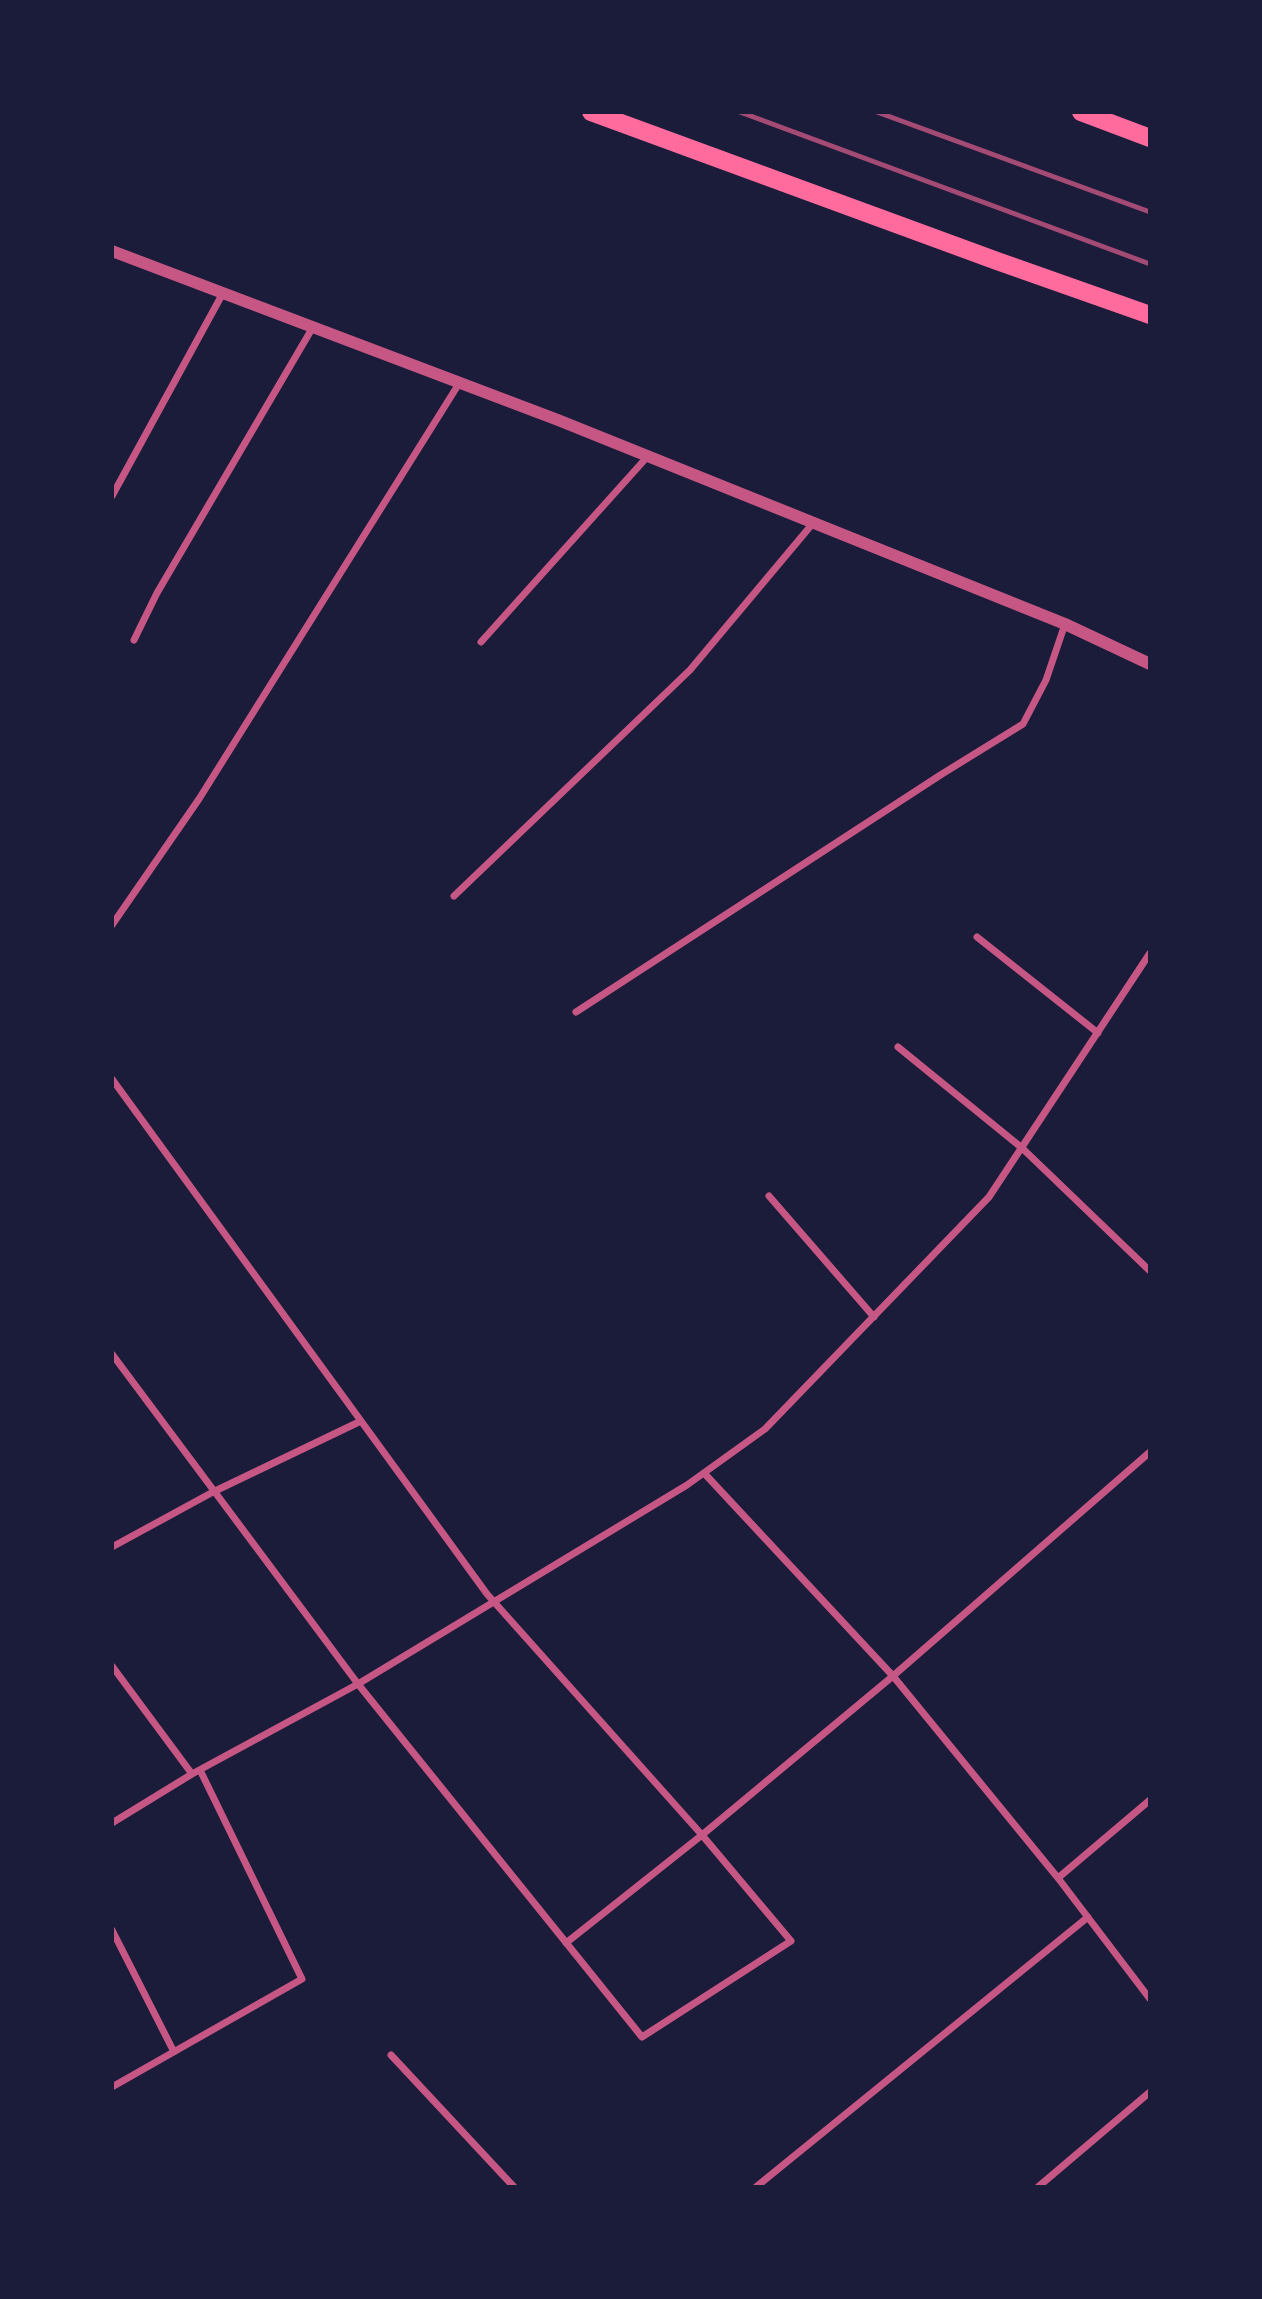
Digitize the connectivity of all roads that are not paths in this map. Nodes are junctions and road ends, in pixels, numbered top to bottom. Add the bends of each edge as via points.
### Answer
1 (591, 112) edge
2 (1082, 112) edge
3 (1150, 138) edge
4 (112, 251) edge
5 (223, 293) junction
6 (1150, 315) edge
7 (313, 327) junction
8 (460, 382) junction
9 (648, 456) junction
10 (112, 496) edge
11 (814, 522) junction
12 (1065, 624) junction
13 (134, 640) dead end
14 (481, 642) dead end
15 (1150, 664) edge
16 (454, 896) dead end
17 (112, 925) edge
18 (977, 937) dead end
19 (1150, 953) edge
20 (1147, 968) edge
21 (576, 1012) dead end
22 (1098, 1034) junction
23 (898, 1048) dead end
24 (112, 1079) edge
25 (1022, 1148) junction
26 (769, 1196) dead end
27 (1150, 1271) edge
28 (874, 1317) junction
29 (112, 1354) edge
30 (361, 1421) junction
31 (1150, 1452) edge
32 (704, 1473) junction
33 (213, 1492) junction
34 (112, 1547) edge
35 (494, 1602) junction
36 (112, 1666) edge
37 (893, 1676) junction
38 (358, 1684) junction
39 (196, 1772) junction
40 (1150, 1800) edge
41 (112, 1823) edge
42 (702, 1835) junction
43 (1058, 1878) junction
44 (1088, 1917) junction
45 (112, 1930) edge
46 (566, 1942) junction
47 (1150, 1999) edge
48 (174, 2052) junction
49 (391, 2055) dead end
50 (112, 2087) edge
51 (1150, 2092) edge
52 (514, 2187) edge
53 (757, 2187) edge
54 (1038, 2187) edge

1 - 6 main road
2 - 3 main road
4 - 5 street
5 - 7 street
5 - 10 street
7 - 8 street
7 - 13 street
8 - 9 street
8 - 17 street via 199,799
9 - 11 street
9 - 14 street
11 - 12 street
11 - 16 street via 690,670
12 - 15 street
12 - 21 street via 1023,724
18 - 22 street
19 - 20 street
20 - 22 street
22 - 25 street
23 - 25 street
24 - 30 street
25 - 27 street
25 - 28 street via 989,1197
26 - 28 street
28 - 32 street via 765,1429
29 - 33 street
30 - 33 street
30 - 35 street
31 - 37 street
32 - 35 street
32 - 37 street
33 - 34 street
33 - 38 street
35 - 38 street
35 - 42 street
36 - 39 street
37 - 42 street
37 - 43 street
38 - 39 street
38 - 46 street
39 - 41 street
39 - 48 street via 302,1979
40 - 43 street
42 - 46 street
42 - 46 street via 791,1941 642,2037
43 - 44 street
44 - 47 street
44 - 53 street
45 - 48 street
48 - 50 street
49 - 52 street
51 - 54 street

